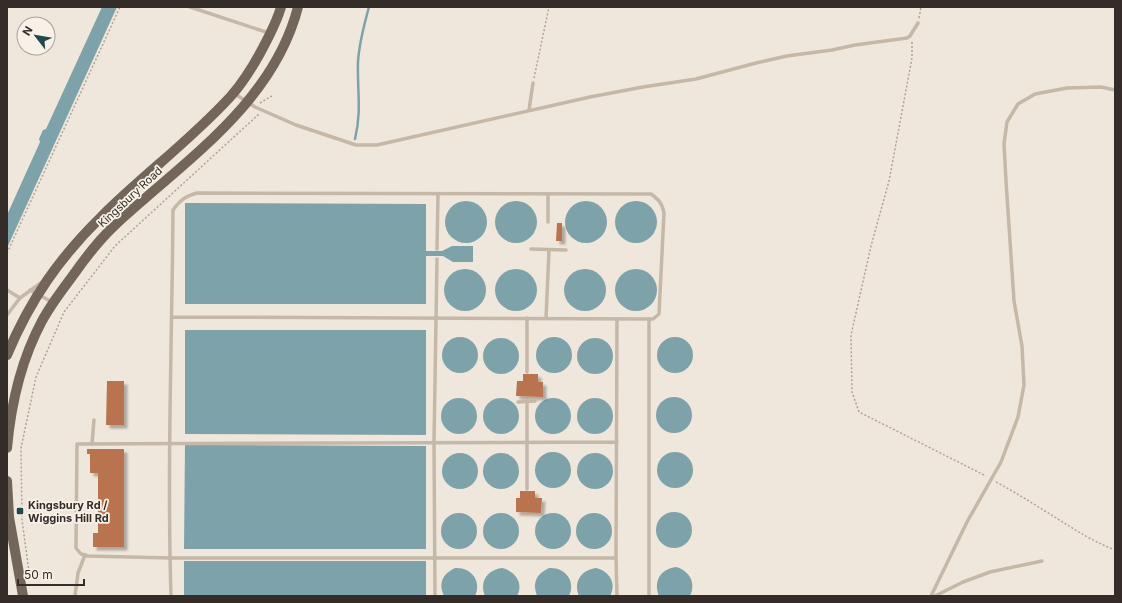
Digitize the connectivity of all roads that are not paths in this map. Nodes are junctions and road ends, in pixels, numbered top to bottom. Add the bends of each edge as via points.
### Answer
1 (190, 7) edge
2 (281, 7) edge
3 (298, 7) edge
4 (918, 23) road end
5 (270, 34) junction
6 (533, 83) road end
7 (1115, 90) edge
8 (233, 93) junction
9 (251, 105) junction
10 (529, 110) junction
11 (438, 194) junction
12 (548, 194) junction
13 (548, 222) dead end
14 (437, 249) dead end
15 (531, 249) dead end
16 (549, 250) junction
17 (566, 250) dead end
18 (437, 259) dead end
19 (7, 290) edge
20 (34, 292) junction
21 (20, 298) junction
22 (53, 303) junction
23 (7, 315) edge
24 (172, 318) junction
25 (436, 318) junction
26 (527, 318) junction
27 (546, 318) junction
28 (617, 319) junction
29 (649, 319) junction
30 (7, 355) edge
31 (527, 372) dead end
32 (528, 401) junction
33 (535, 401) dead end
34 (518, 402) dead end
35 (94, 420) dead end
36 (170, 442) junction
37 (434, 442) junction
38 (527, 442) junction
39 (617, 442) junction
40 (92, 444) junction
41 (7, 448) edge
42 (7, 481) edge
43 (527, 489) dead end
44 (85, 555) junction
45 (170, 558) junction
46 (435, 558) junction
47 (616, 558) junction
48 (1042, 561) dead end
49 (23, 596) edge
50 (75, 596) edge
51 (171, 596) edge
52 (435, 596) edge
53 (616, 596) edge
54 (649, 596) edge
55 (931, 596) edge
56 (935, 596) edge

1 - 5 lane
2 - 5 main road, Kingsbury Road
3 - 9 main road, Kingsbury Road via 286,41
4 - 10 lane via 907,38 786,56 696,79
5 - 8 main road, Kingsbury Road via 258,59
6 - 10 lane
7 - 55 lane via 1101,87 1067,88 1035,94 1018,104 1007,122 1004,144 1006,181 1014,301 1022,346 1024,385 1018,417 1001,462 967,522
8 - 9 lane
8 - 20 main road, Kingsbury Road via 185,142 102,215
9 - 10 lane via 282,120 356,145 377,145
9 - 22 main road, Kingsbury Road via 114,227 83,261
11 - 12 lane
11 - 14 lane
11 - 24 lane via 198,193 186,196 173,210
12 - 13 lane
12 - 29 lane via 651,194 658,199 664,212 659,314 654,319
15 - 16 lane
16 - 17 lane
16 - 27 lane
18 - 25 lane
19 - 21 lane
20 - 21 lane
20 - 22 lane
20 - 30 main road, Kingsbury Road
21 - 23 lane
22 - 41 main road, Kingsbury Road via 31,343 9,423
24 - 25 lane
24 - 36 lane
25 - 26 lane
25 - 37 lane
26 - 27 lane
26 - 31 lane
27 - 28 lane
28 - 29 lane
28 - 39 lane
29 - 54 lane
32 - 33 lane
32 - 34 lane
32 - 38 lane
35 - 40 lane
36 - 37 lane
36 - 40 lane
36 - 45 lane
37 - 38 lane
37 - 46 lane
38 - 39 lane
38 - 43 lane
39 - 47 lane
40 - 44 lane via 77,444 76,548
42 - 49 main road via 9,517
44 - 45 lane
44 - 50 lane via 78,573
45 - 46 lane
45 - 51 lane
46 - 47 lane
46 - 52 lane
47 - 53 lane
48 - 56 lane via 990,572

